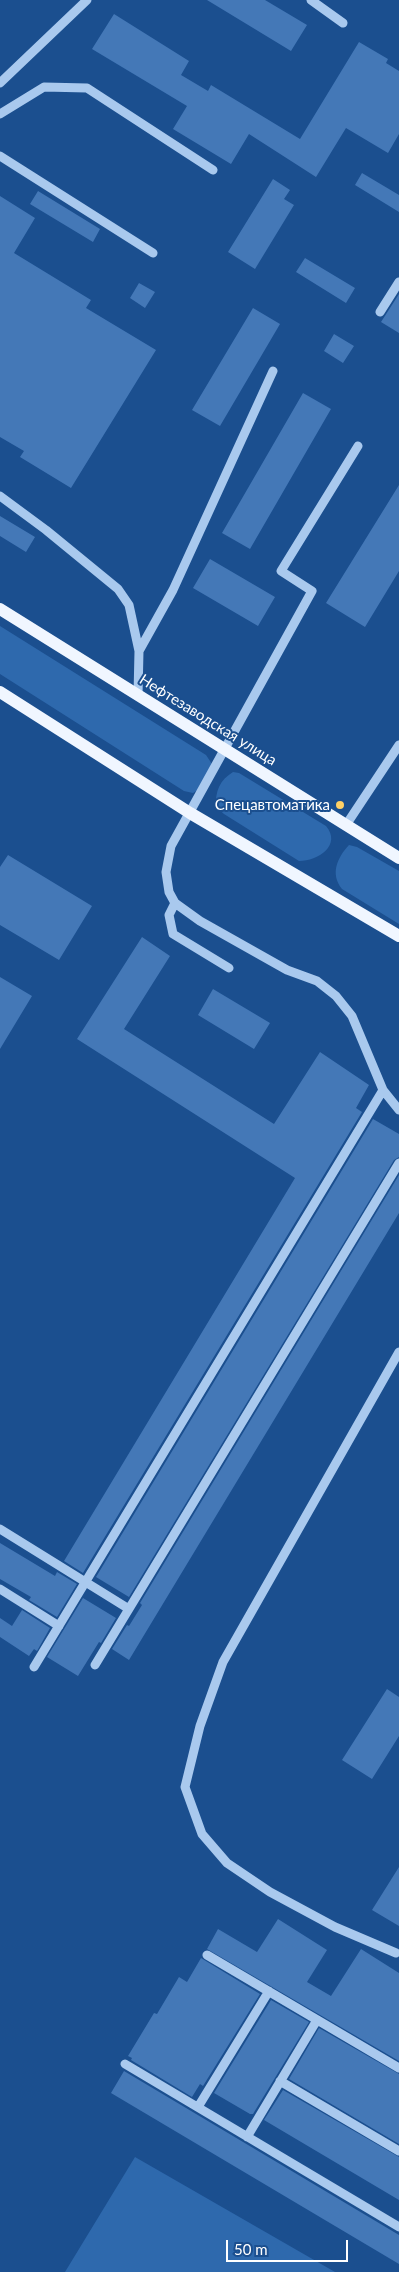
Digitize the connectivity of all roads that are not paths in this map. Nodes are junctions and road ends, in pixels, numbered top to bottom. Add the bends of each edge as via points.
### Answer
1 (86, 0) edge
2 (310, 0) edge
3 (343, 24) dead end
4 (0, 83) edge
5 (0, 114) edge
6 (0, 156) edge
7 (213, 170) dead end
8 (153, 253) dead end
9 (399, 282) edge
10 (380, 312) dead end
11 (272, 370) dead end
12 (358, 446) dead end
13 (0, 496) edge
14 (0, 609) edge
15 (139, 651) junction
16 (0, 692) edge
17 (138, 695) junction
18 (399, 745) edge
19 (225, 750) junction
20 (190, 813) junction
21 (346, 825) junction
22 (399, 858) edge
23 (175, 903) junction
24 (399, 936) edge
25 (229, 968) dead end
26 (383, 1090) junction
27 (399, 1110) edge
28 (399, 1163) edge
29 (399, 1352) edge
30 (0, 1529) edge
31 (85, 1582) junction
32 (0, 1589) edge
33 (129, 1610) junction
34 (59, 1626) junction
35 (96, 1666) dead end
36 (34, 1668) dead end
37 (396, 1953) dead end
38 (207, 1955) dead end
39 (268, 1992) junction
40 (317, 2020) junction
41 (125, 2064) dead end
42 (399, 2068) edge
43 (280, 2081) junction
44 (198, 2108) junction
45 (247, 2137) junction
46 (399, 2152) edge
47 (399, 2227) edge

1 - 4 street
2 - 3 street
5 - 7 street via 44,87 87,88
6 - 8 street
9 - 10 street
11 - 15 street via 173,590
12 - 19 street via 282,571 312,592
13 - 15 street via 118,590 129,606
14 - 17 main road, Нефтезаводская улица
15 - 17 street
16 - 20 main road
17 - 19 main road, Нефтезаводская улица
18 - 21 street
19 - 20 street
19 - 21 main road, Нефтезаводская улица
20 - 23 street via 171,846 166,872 169,892
20 - 24 main road
21 - 22 main road, Нефтезаводская улица
23 - 25 street via 169,915 173,934
23 - 26 street via 200,921 287,970 317,982 336,996 352,1016
26 - 27 street
26 - 31 street
28 - 33 street
29 - 37 street via 223,1662 200,1726 185,1787 202,1834 227,1863 270,1892
30 - 31 street
31 - 33 street
31 - 34 street
32 - 34 street
33 - 35 street
34 - 36 street
38 - 39 street
39 - 40 street
39 - 44 street
40 - 42 street
40 - 43 street
41 - 44 street
43 - 45 street
43 - 46 street
44 - 45 street
45 - 47 street

